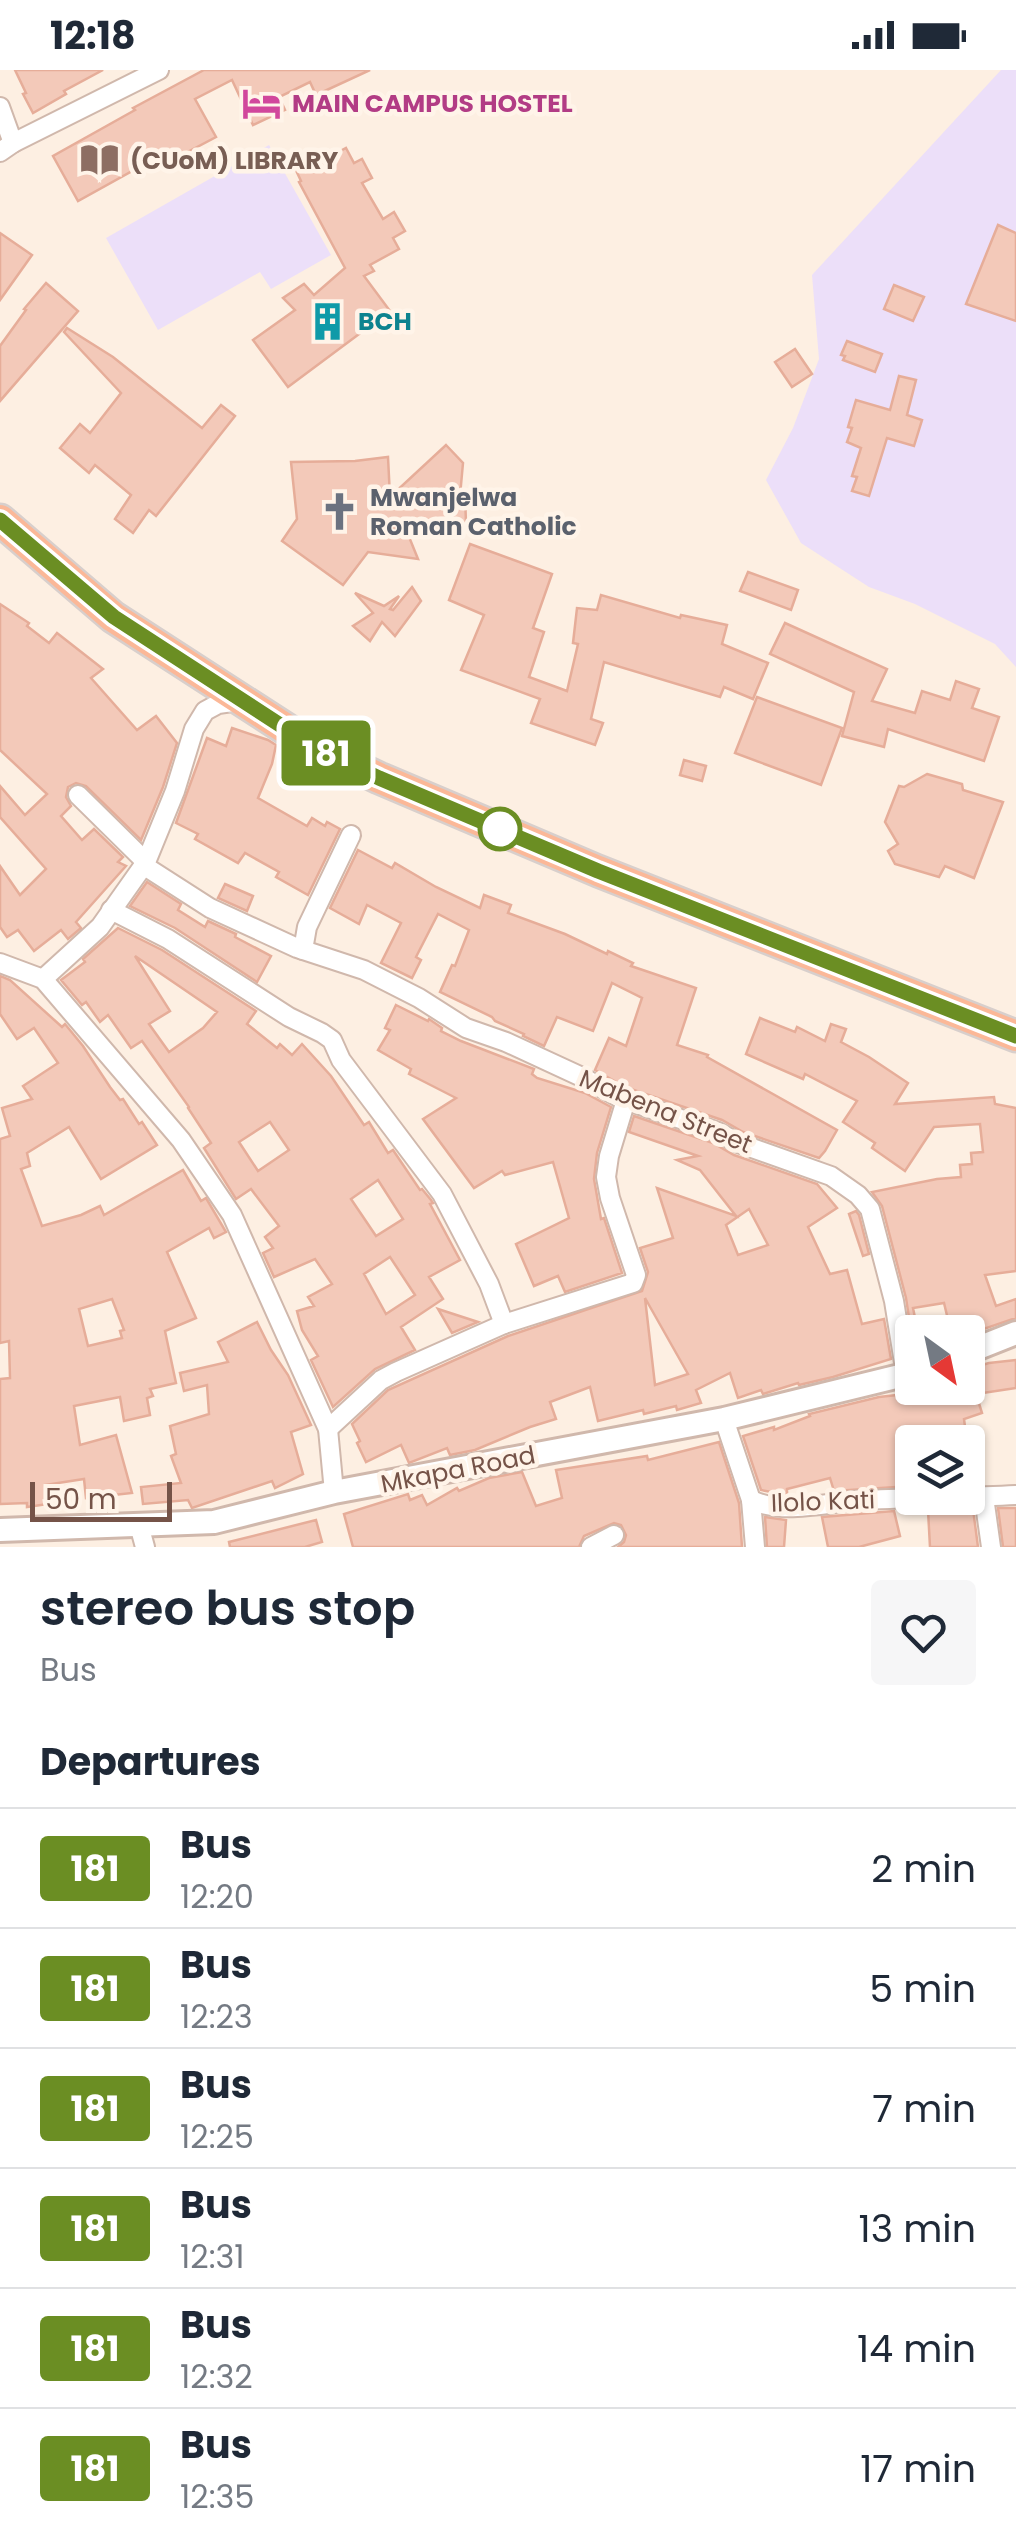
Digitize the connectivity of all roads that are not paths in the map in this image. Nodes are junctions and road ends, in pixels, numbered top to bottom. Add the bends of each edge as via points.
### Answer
1 (160, 70) edge
2 (0, 107) edge
3 (7, 148) edge
4 (0, 520) edge
5 (243, 701) junction
6 (78, 796) dead end
7 (351, 834) dead end
8 (145, 864) junction
9 (111, 910) junction
10 (300, 949) junction
11 (0, 963) edge
12 (44, 978) junction
13 (1016, 1036) edge
14 (626, 1100) junction
15 (897, 1315) edge
16 (504, 1324) junction
17 (1016, 1333) edge
18 (985, 1345) edge
19 (895, 1377) edge
20 (724, 1419) junction
21 (328, 1429) junction
22 (334, 1492) junction
23 (1016, 1495) edge
24 (985, 1497) edge
25 (895, 1499) edge
26 (751, 1500) junction
27 (985, 1504) edge
28 (0, 1530) edge
29 (614, 1535) dead end
30 (142, 1536) edge
31 (591, 1547) edge
32 (755, 1547) edge
33 (991, 1547) edge

1 - 3 street
2 - 3 street
4 - 5 highway via 114,617
5 - 8 street via 205,711 194,728
5 - 13 highway via 314,747 379,778
6 - 8 street, Mabena Street
7 - 10 street
8 - 9 street
8 - 10 street, Mabena Street via 210,908
9 - 12 street
9 - 16 street via 332,1040 442,1194
10 - 14 street, Mabena Street via 364,970 466,1028
11 - 12 street
12 - 21 street via 181,1140 232,1215
14 - 15 street, Mabena Street via 831,1176 858,1195 870,1209
14 - 16 street via 606,1177 636,1280
16 - 21 street via 382,1380
17 - 18 street
19 - 20 street, Mkapa Road
20 - 22 street, Mkapa Road
20 - 26 street
21 - 22 street
22 - 30 street, Mkapa Road
23 - 24 street, Ilolo Kati
25 - 26 street, Ilolo Kati via 790,1508
26 - 32 street
27 - 33 street
28 - 30 street, Mkapa Road
29 - 31 street

